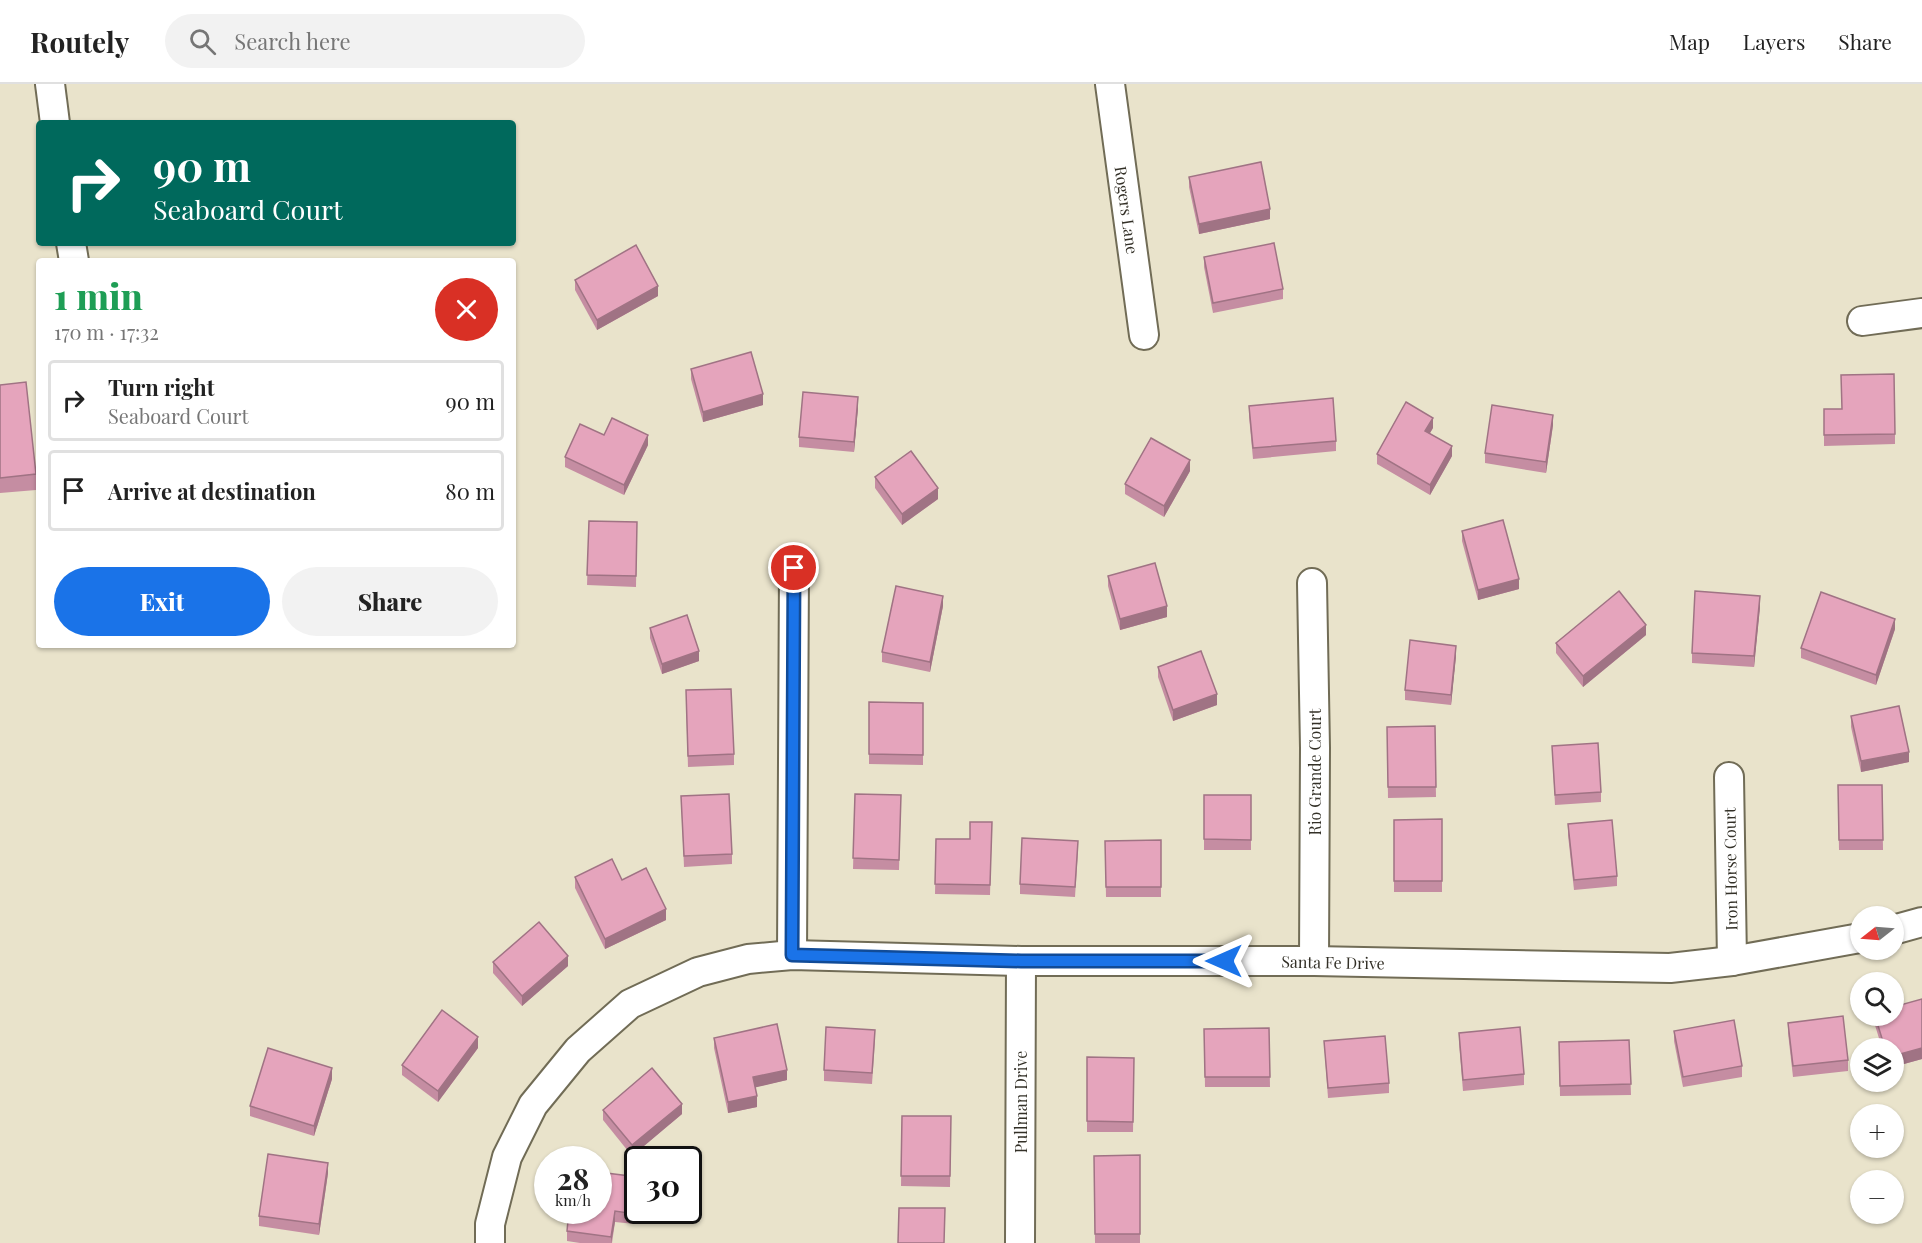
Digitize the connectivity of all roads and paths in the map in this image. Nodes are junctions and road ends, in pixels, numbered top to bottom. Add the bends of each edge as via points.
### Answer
1 (50, 84) edge
2 (1110, 84) edge
3 (55, 120) edge
4 (1922, 313) edge
5 (1862, 321) dead end
6 (1144, 335) dead end
7 (794, 568) dead end
8 (1312, 583) dead end
9 (1729, 777) dead end
10 (1922, 922) edge
11 (1904, 927) edge
12 (1850, 940) edge
13 (792, 955) junction
14 (1021, 961) junction
15 (1314, 961) junction
16 (1732, 961) junction
17 (490, 1243) edge
18 (1020, 1243) edge

1 - 3 street
2 - 6 street, Rogers Lane
4 - 5 street
7 - 13 street
8 - 15 street, Rio Grande Court
9 - 16 street, Iron Horse Court
10 - 11 street
12 - 16 street, Santa Fe Drive
13 - 14 street, Santa Fe Drive
13 - 17 street, Santa Fe Drive via 748,959 698,972 630,1004 578,1050 533,1105 507,1157 490,1224
14 - 15 street, Santa Fe Drive
14 - 18 street, Pullman Drive
15 - 16 street, Santa Fe Drive via 1670,968

